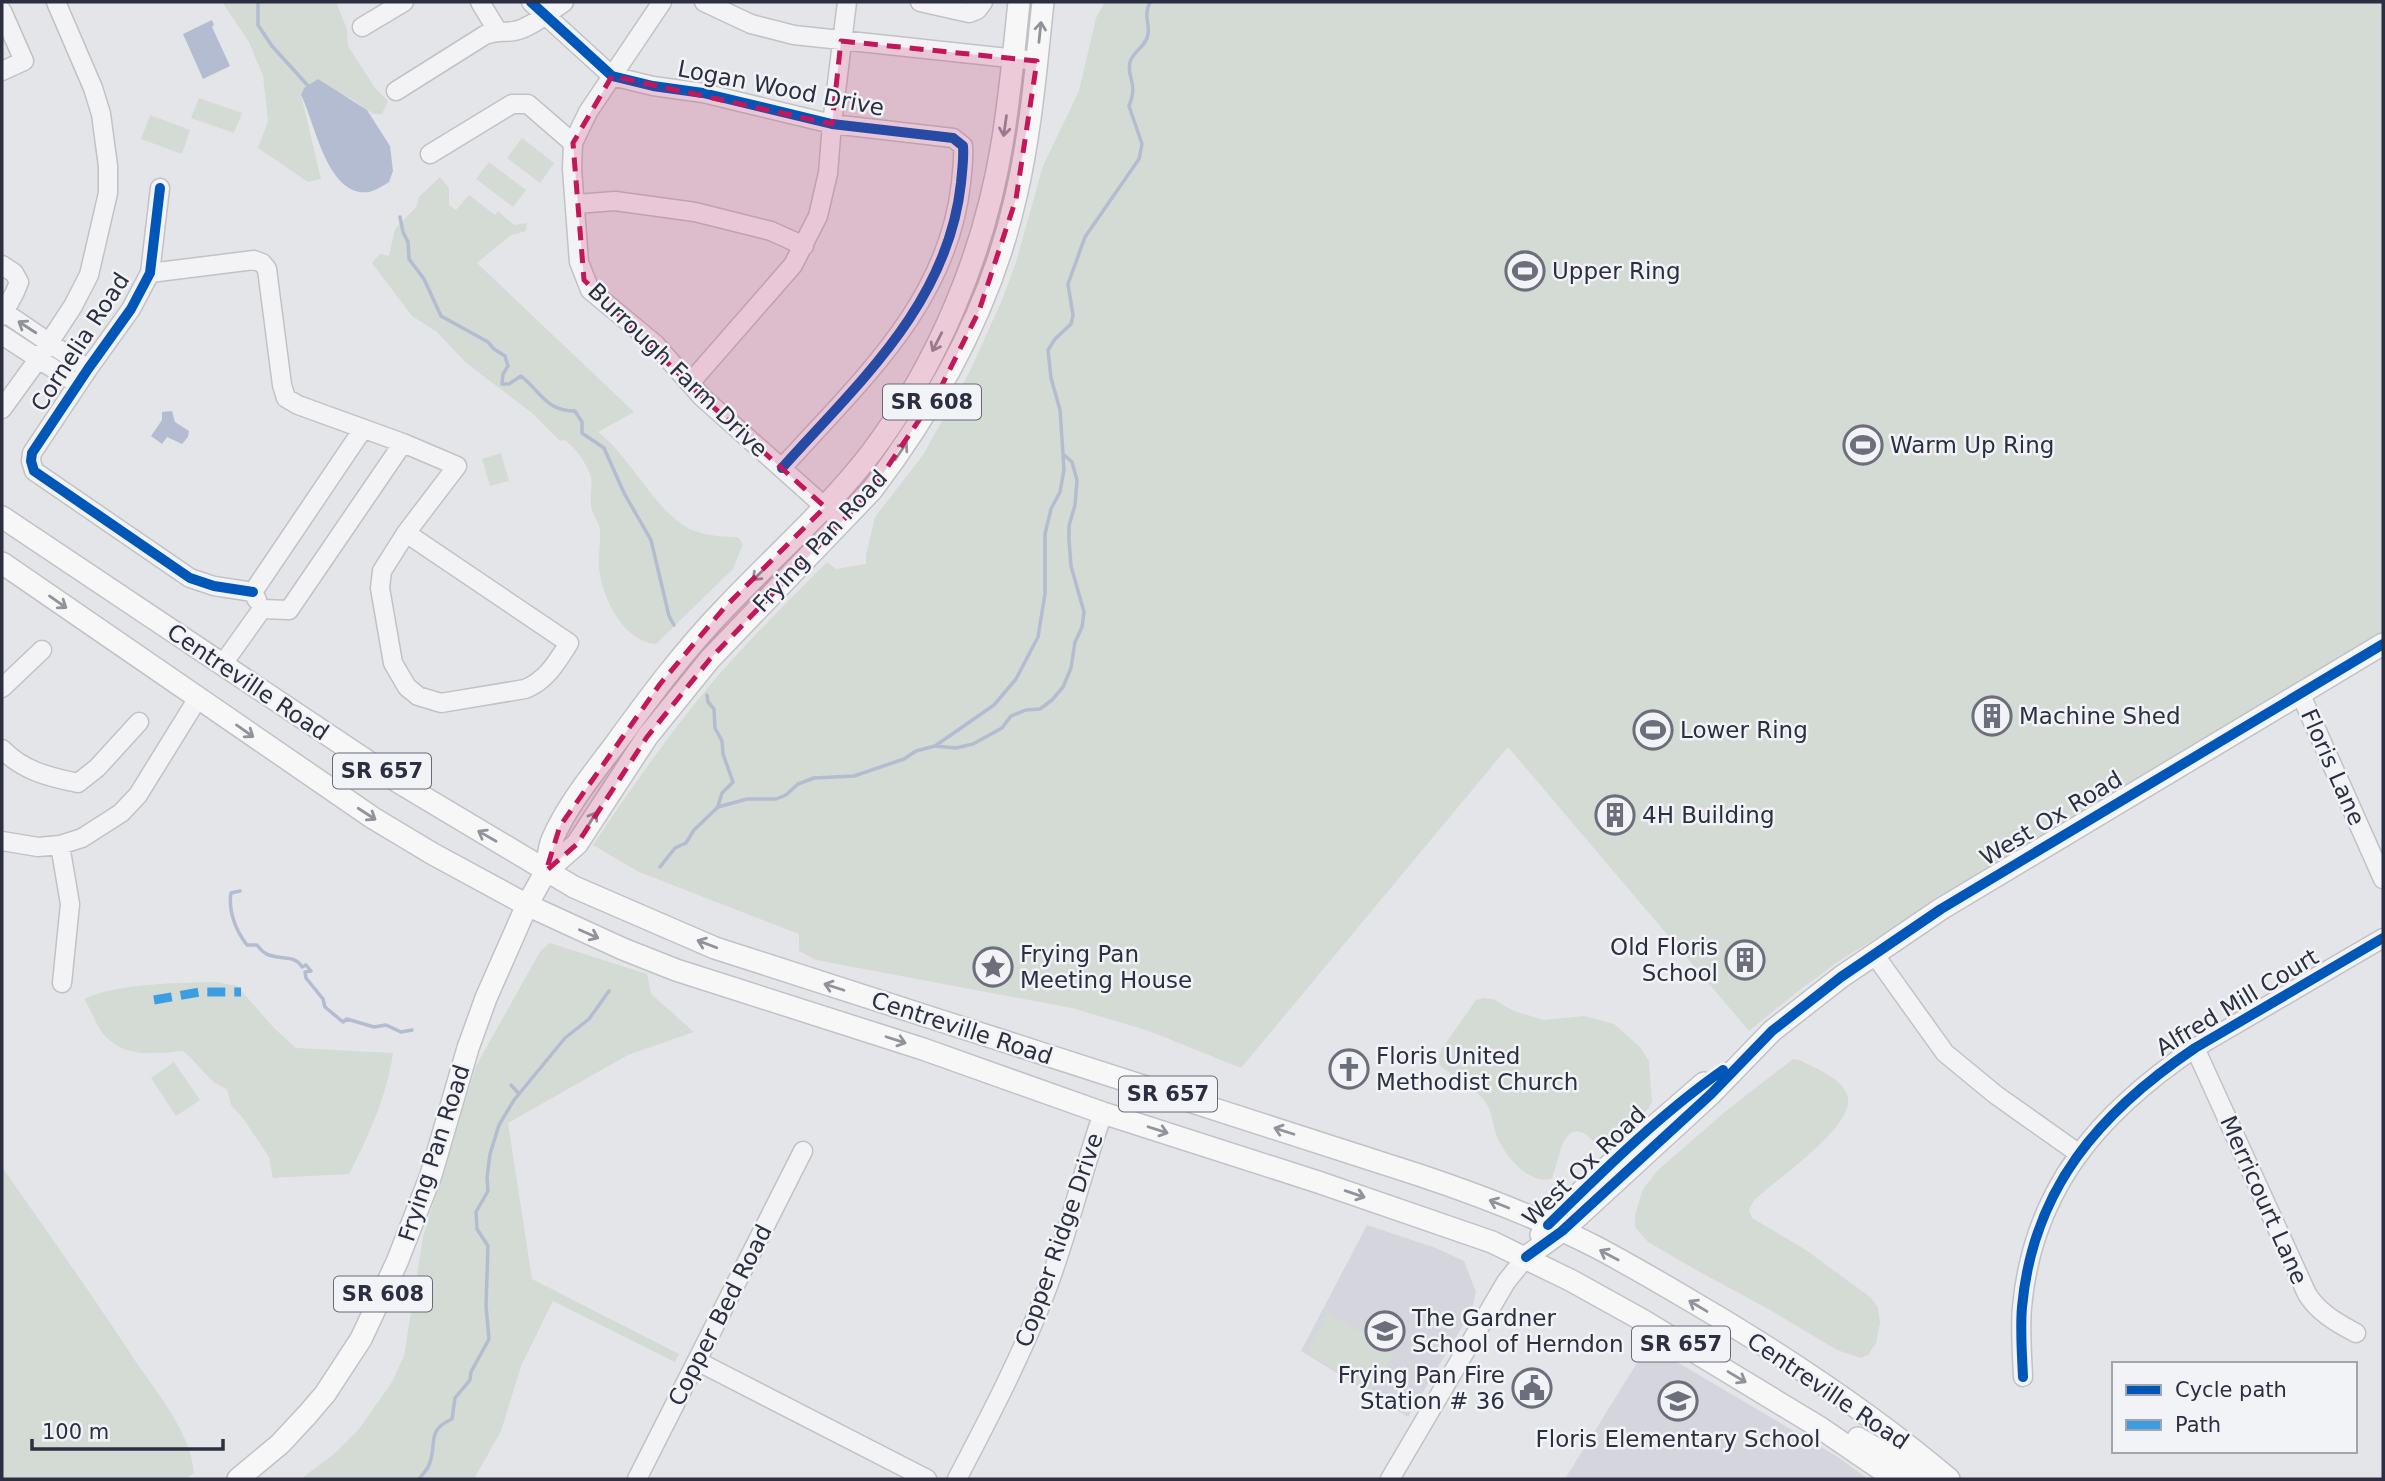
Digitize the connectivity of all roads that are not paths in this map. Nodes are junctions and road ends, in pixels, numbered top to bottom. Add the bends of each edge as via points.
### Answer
1 (56, 2) edge
2 (404, 2) edge
3 (480, 2) edge
4 (531, 2) edge
5 (564, 2) edge
6 (662, 2) edge
7 (704, 2) edge
8 (847, 2) edge
9 (920, 2) edge
10 (983, 2) edge
11 (1019, 2) edge
12 (1043, 2) edge
13 (2, 11) edge
14 (544, 16) junction
15 (362, 27) dead end
16 (496, 30) junction
17 (841, 41) junction
18 (1013, 58) junction
19 (1037, 61) junction
20 (2, 71) edge
21 (612, 76) junction
22 (396, 91) dead end
23 (832, 124) junction
24 (573, 143) junction
25 (430, 154) dead end
26 (160, 188) dead end
27 (576, 204) junction
28 (804, 246) junction
29 (2, 265) edge
30 (150, 273) junction
31 (3, 314) edge
32 (2, 335) edge
33 (49, 342) junction
34 (39, 358) junction
35 (88, 369) junction
36 (690, 383) junction
37 (77, 384) junction
38 (2, 409) edge
39 (363, 429) junction
40 (403, 443) junction
41 (782, 468) junction
42 (825, 507) junction
43 (2, 517) edge
44 (843, 523) junction
45 (407, 533) junction
46 (2, 563) edge
47 (253, 592) junction
48 (262, 609) junction
49 (2383, 644) edge
50 (42, 650) dead end
51 (222, 665) junction
52 (2, 688) edge
53 (2300, 693) junction
54 (198, 698) junction
55 (139, 722) dead end
56 (2, 749) edge
57 (2, 841) edge
58 (60, 845) junction
59 (546, 871) junction
60 (2383, 879) edge
61 (527, 905) junction
62 (2383, 938) edge
63 (1874, 954) junction
64 (62, 983) dead end
65 (2195, 1048) junction
66 (1103, 1113) junction
67 (803, 1151) dead end
68 (2078, 1153) junction
69 (1555, 1228) junction
70 (1525, 1257) junction
71 (2356, 1333) dead end
72 (697, 1361) junction
73 (2023, 1377) dead end
74 (1789, 1409) junction
75 (238, 1479) edge
76 (637, 1479) edge
77 (927, 1479) edge
78 (957, 1479) edge
79 (1390, 1479) edge
80 (1895, 1479) edge
81 (1922, 1479) edge
82 (1949, 1479) edge

1 - 33 street via 101,114 108,193 89,275
2 - 15 street
3 - 16 street
4 - 14 street, Logan Wood Drive
5 - 14 street
6 - 21 street, Burrough Farm Drive
7 - 17 street via 772,30
8 - 17 street
9 - 10 street via 969,13
11 - 18 main road, Frying Pan Road / SR 608
19 -> 12 main road, Frying Pan Road / SR 608
13 - 20 street via 24,61
14 - 16 street via 515,32
14 - 21 street, Logan Wood Drive
16 - 22 street
17 - 18 street
17 - 23 street
18 - 19 street
18 -> 42 main road, Frying Pan Road / SR 608 via 996,177 960,292 900,410
44 -> 19 main road, Frying Pan Road / SR 608 via 914,432 979,311 1016,199
21 - 23 street, Logan Wood Drive
21 - 24 street, Burrough Farm Drive
23 - 28 street via 828,173 818,216
23 - 41 street, Logan Wood Drive via 953,138 963,146 964,155 958,210 949,244 911,319
24 - 25 street via 528,104 520,103
24 - 27 street, Burrough Farm Drive
26 - 30 street, Cornelia Road
27 - 28 street via 615,201 695,212 771,231
27 - 36 street, Burrough Farm Drive via 579,262 590,290 654,344
28 - 36 street via 793,265
29 - 31 street via 19,282
30 - 35 street, Cornelia Road via 131,309
30 - 39 street via 262,262 267,269 286,398
33 -> 31 street, Cornelia Road
32 - 34 street, Cornelia Road
33 - 34 street
33 - 35 street, Cornelia Road
34 - 37 street, Cornelia Road
34 - 38 street
35 - 37 street, Cornelia Road
36 - 41 street, Burrough Farm Drive
37 - 47 street, Cornelia Road via 32,453 34,471 190,578
39 - 40 street
39 - 47 street
40 - 45 street via 457,466
40 - 48 street via 289,610
41 - 42 street, Burrough Farm Drive
42 - 44 street, Burrough Farm Drive
42 -> 59 main road, Frying Pan Road / SR 608 via 724,608 653,693 587,782 550,842
43 - 51 main road, Centreville Road / SR 657
59 -> 44 main road, Frying Pan Road / SR 608 via 577,844 647,737 703,668
45 - 45 street via 382,571 380,589 393,663 407,687 441,703 525,689 547,675 569,643
46 -> 54 main road, Centreville Road / SR 657
47 - 48 street
48 - 51 street
49 - 53 main road, West Ox Road
50 - 52 street
59 -> 51 main road, Centreville Road / SR 657 via 419,795
53 - 60 street, Floris Lane
53 - 63 main road, West Ox Road
54 - 58 street via 130,805 100,828
54 -> 61 main road, Centreville Road / SR 657 via 373,818
55 - 56 street via 78,783 44,776 11,759
57 - 58 street via 38,847
58 - 64 street via 70,904
59 - 61 main road, Frying Pan Road / SR 608
69 -> 59 main road, Centreville Road / SR 657 via 1419,1175 715,948 598,900
61 -> 66 main road, Centreville Road / SR 657 via 676,970
61 - 75 main road, Frying Pan Road / SR 608 via 474,1031 431,1175 366,1329 325,1394 280,1444
62 - 65 street, Alfred Mill Court
63 - 68 street via 1945,1053
63 - 69 main road, West Ox Road via 1801,1006 1711,1094
65 - 68 street, Alfred Mill Court via 2124,1102
65 - 71 street, Merricourt Lane via 2306,1294 2320,1310
66 -> 70 main road, Centreville Road / SR 657 via 1442,1223
66 - 78 street, Copper Ridge Drive via 1049,1284 1015,1365
67 - 72 street, Copper Bed Road
68 - 73 street, Alfred Mill Court via 2052,1198 2031,1256 2022,1309
69 - 70 main road, West Ox Road
82 -> 69 main road, Centreville Road / SR 657 via 1812,1375 1650,1277
70 -> 74 main road, Centreville Road / SR 657 via 1625,1310
70 - 79 street, West Ox Road
72 - 76 street, Copper Bed Road
72 - 77 street
74 - 80 main road, Centreville Road / SR 657
74 - 81 main road via 1863,1440

